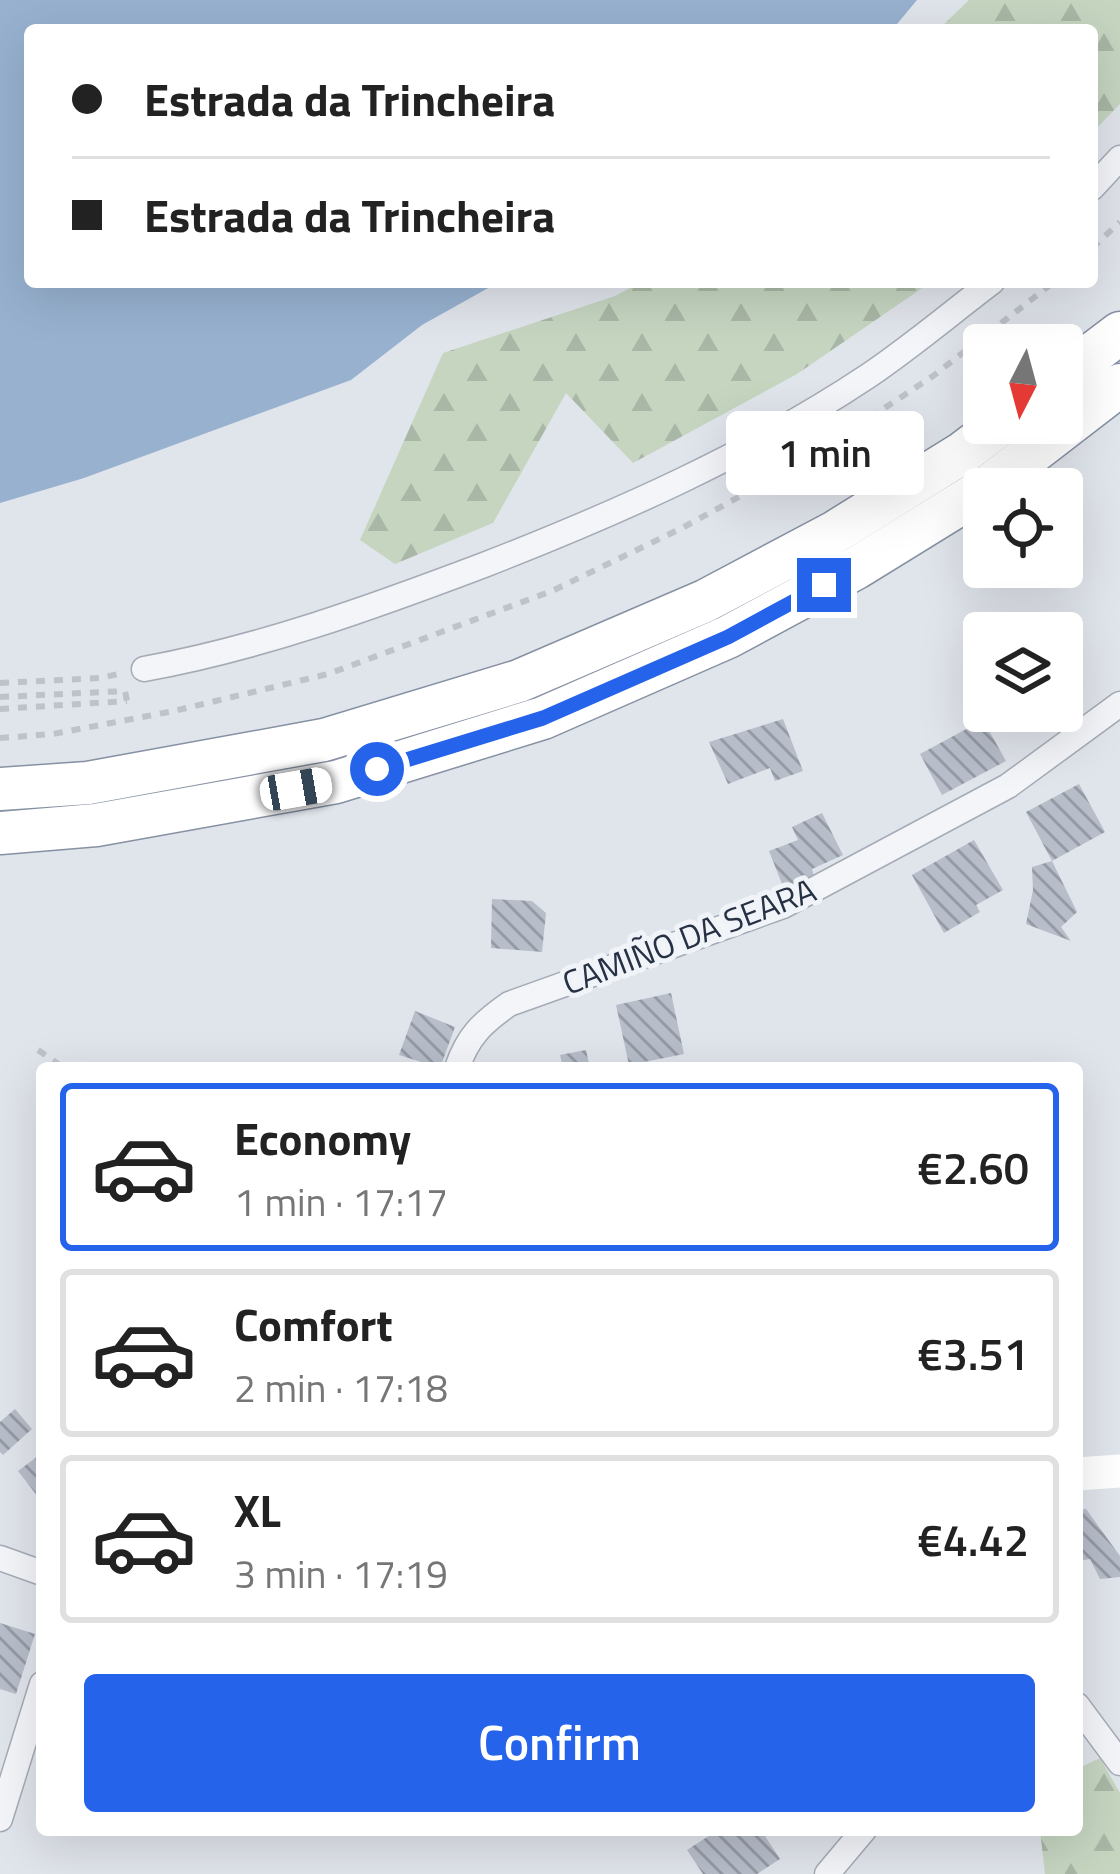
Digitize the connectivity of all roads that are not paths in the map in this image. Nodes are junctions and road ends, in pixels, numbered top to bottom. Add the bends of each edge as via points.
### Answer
1 (1120, 158) edge
2 (1098, 182) edge
3 (984, 288) edge
4 (1120, 333) edge
5 (1083, 361) edge
6 (1120, 386) edge
7 (974, 444) edge
8 (1012, 468) edge
9 (963, 502) edge
10 (144, 669) road end
11 (1120, 704) edge
12 (0, 789) edge
13 (0, 833) edge
14 (460, 1062) edge
15 (1120, 1471) edge
16 (1083, 1474) edge
17 (0, 1558) edge
18 (36, 1571) edge
19 (36, 1703) edge
20 (1083, 1714) edge
21 (1120, 1762) edge
22 (0, 1819) edge
23 (859, 1836) edge
24 (827, 1874) edge

1 - 2 street
3 - 10 street via 794,422 597,521 391,601
4 - 5 highway
6 - 8 highway
7 - 12 highway via 705,601 519,681 324,740 88,783
9 - 13 highway via 728,637 543,718 336,782 96,825
11 - 14 street, CAMIÑO DA SEARA via 1008,786 783,906 509,1004 481,1024
15 - 16 street
17 - 18 street
19 - 22 street
20 - 21 street
23 - 24 street

